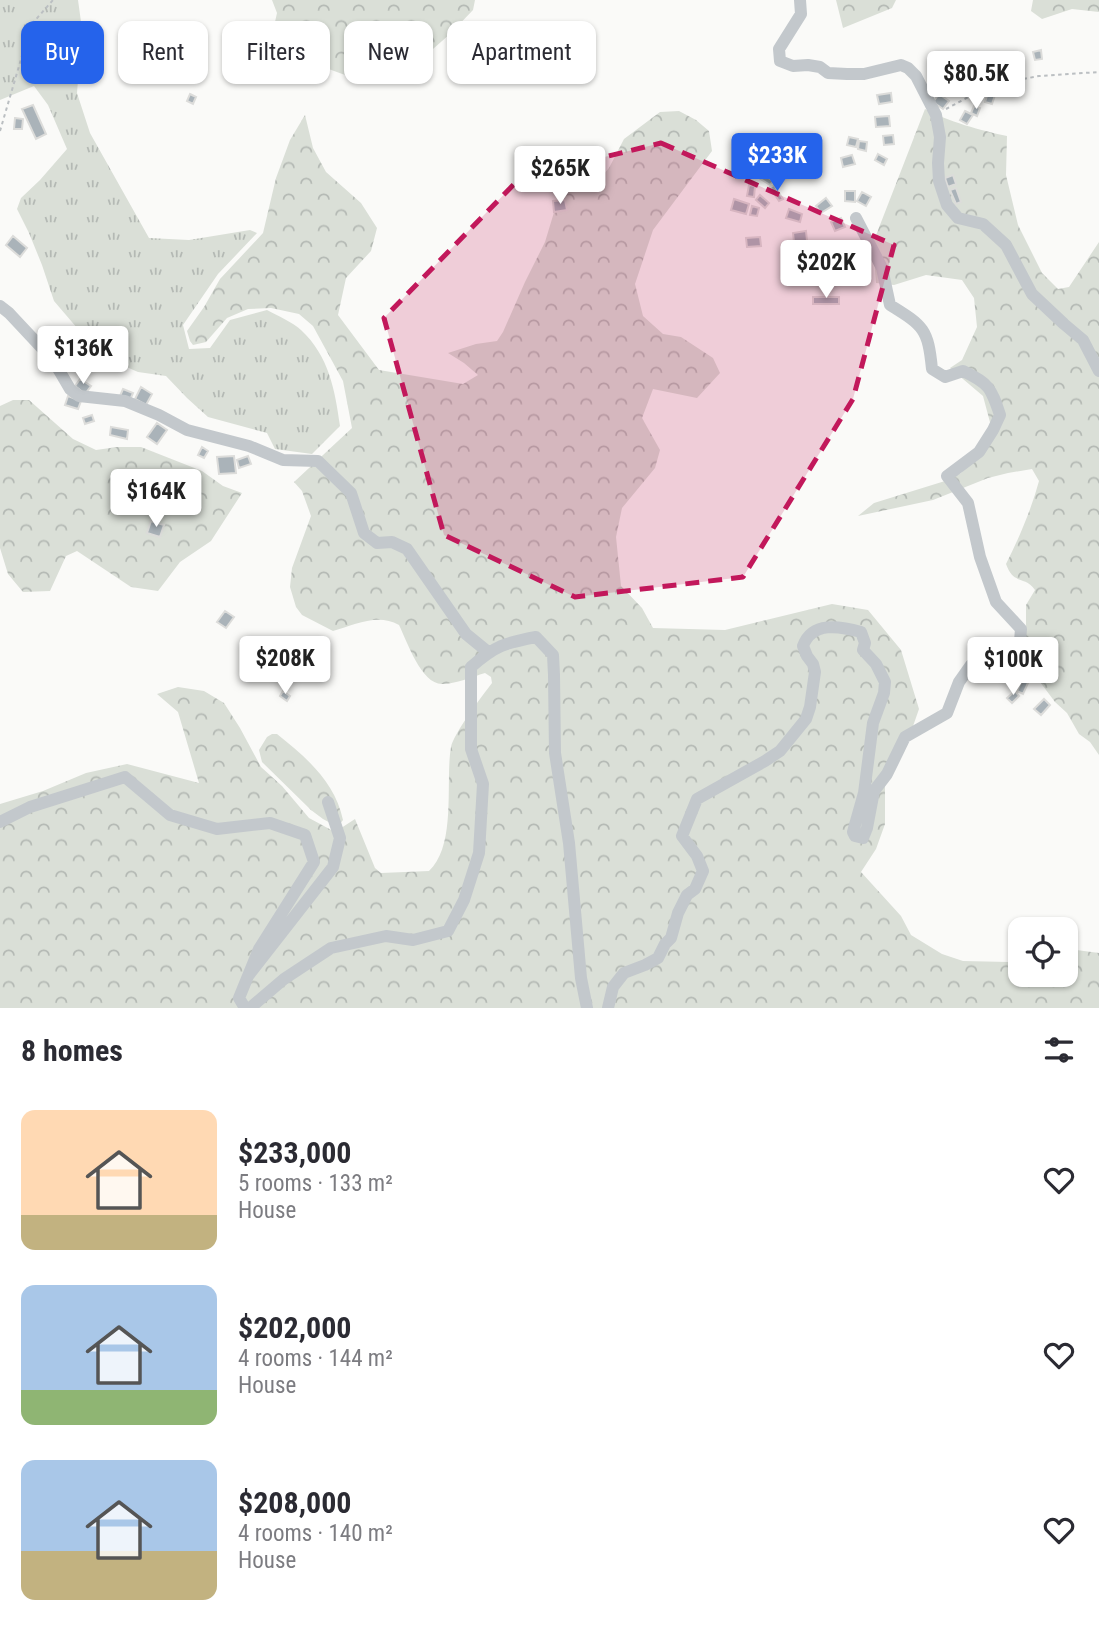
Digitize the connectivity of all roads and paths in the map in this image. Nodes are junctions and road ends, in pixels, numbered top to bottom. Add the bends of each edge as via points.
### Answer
1 (53, 0) edge
2 (800, 0) edge
3 (1099, 72) edge
4 (936, 115) junction
5 (0, 131) edge
6 (856, 218) dead end
7 (0, 306) edge
8 (1099, 371) edge
9 (488, 652) junction
10 (328, 802) dead end
11 (0, 822) edge
12 (248, 976) junction
13 (247, 1008) edge
14 (587, 1008) edge
15 (608, 1008) edge

1 - 5 path via 31,25
2 - 4 street via 801,14 779,49 780,61 846,74 901,65 916,76
3 - 4 path via 991,85
4 - 8 street via 939,181 947,205 958,218 983,224 1006,245 1032,294 1083,340
6 - 15 street via 882,268 890,306 918,322 929,344 932,369 945,377 963,371 983,380 994,398 1000,415 993,430 979,452 947,476 968,503 996,602 1021,629 1020,641 971,665 947,713 905,737 874,790 863,838 853,832 885,682 863,650 861,632 843,627 817,629 803,646 814,672 806,719 780,751 697,799 682,836 703,871 658,958 624,972 613,987
7 - 9 street via 53,360 79,396 125,401 187,430 283,460 317,461 351,493 364,533 377,543 392,542 407,549 466,634
9 - 13 street via 471,667 471,749 483,784 480,853 448,931 413,940 386,936 331,948
9 - 14 street via 507,642 536,637 553,655 555,753
10 - 12 street via 340,838 333,867
11 - 12 street via 30,807 125,777 170,815 217,829 270,823 306,835 314,862 259,949
12 - 13 street via 239,998

